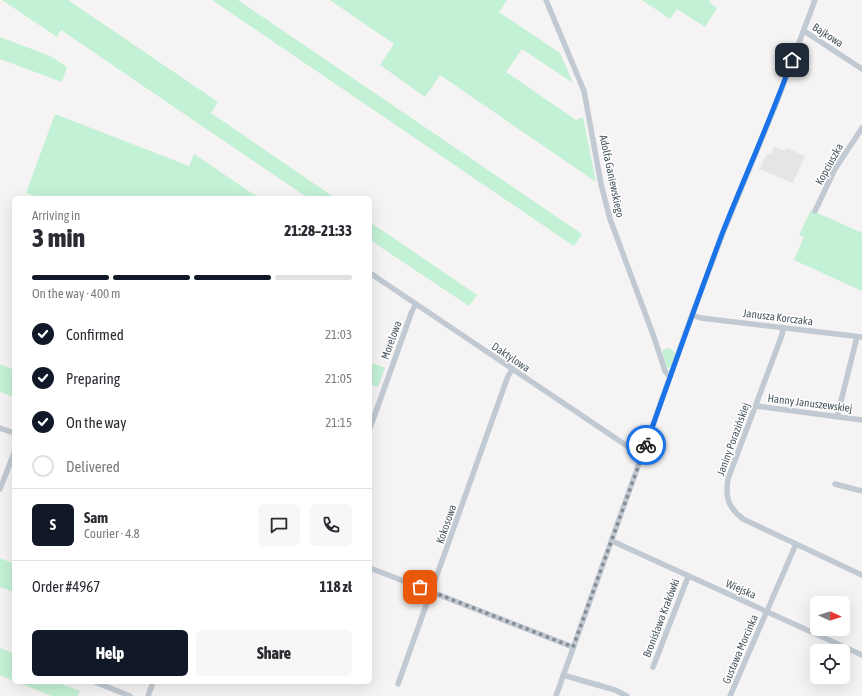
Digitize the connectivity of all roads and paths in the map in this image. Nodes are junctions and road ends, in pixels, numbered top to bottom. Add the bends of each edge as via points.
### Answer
1 (546, 0) edge
2 (815, 0) edge
3 (804, 31) junction
4 (862, 68) edge
5 (862, 128) edge
6 (816, 211) dead end
7 (372, 274) edge
8 (416, 304) junction
9 (692, 315) junction
10 (783, 328) junction
11 (860, 337) edge
12 (512, 370) junction
13 (670, 377) junction
14 (756, 406) junction
15 (837, 417) junction
16 (862, 420) edge
17 (372, 422) edge
18 (0, 428) edge
19 (12, 432) edge
20 (642, 456) junction
21 (12, 458) edge
22 (835, 484) dead end
23 (0, 489) edge
24 (862, 491) edge
25 (612, 541) junction
26 (796, 544) junction
27 (372, 569) edge
28 (862, 575) edge
29 (688, 577) junction
30 (432, 592) junction
31 (766, 612) junction
32 (573, 647) junction
33 (862, 655) edge
34 (653, 667) dead end
35 (563, 675) junction
36 (100, 684) edge
37 (152, 684) edge
38 (398, 684) dead end
39 (130, 696) edge
40 (148, 696) edge
41 (556, 696) edge
42 (627, 696) edge
43 (730, 696) edge

1 - 13 street, Adolfa Ganiewskiego via 584,91 610,219 665,371
2 - 3 street
3 - 4 street, Bajkowa
3 - 9 street
5 - 6 street, Kopciuszka via 834,169
7 - 8 street, Daktylowa
8 - 12 street, Daktylowa
8 - 17 street, Morelowa
9 - 10 street, Janusza Korczaka
9 - 13 street
10 - 11 street, Janusza Korczaka
10 - 14 street, Janiny Porazińskiej
11 - 15 street
12 - 20 street, Daktylowa
12 - 30 street, Kokosowa
13 - 20 street
14 - 15 street, Hanny Januszewskiej
14 - 26 street, Janiny Porazińskiej via 728,479 727,498 735,513 742,519
15 - 16 street, Hanny Januszewskiej
18 - 19 street
20 - 25 street
21 - 23 street
22 - 24 street
25 - 29 street, Wiejska
25 - 32 street
26 - 28 street, Janiny Porazińskiej
26 - 31 street, Gustawa Morcinka
27 - 30 street
29 - 31 street, Wiejska
29 - 34 street, Bronisława Krakówki
30 - 32 street
30 - 38 street, Kokosowa
31 - 33 street, Wiejska
31 - 43 street, Gustawa Morcinka
32 - 35 street
35 - 41 street
35 - 42 street via 616,690
36 - 39 street
37 - 40 street

